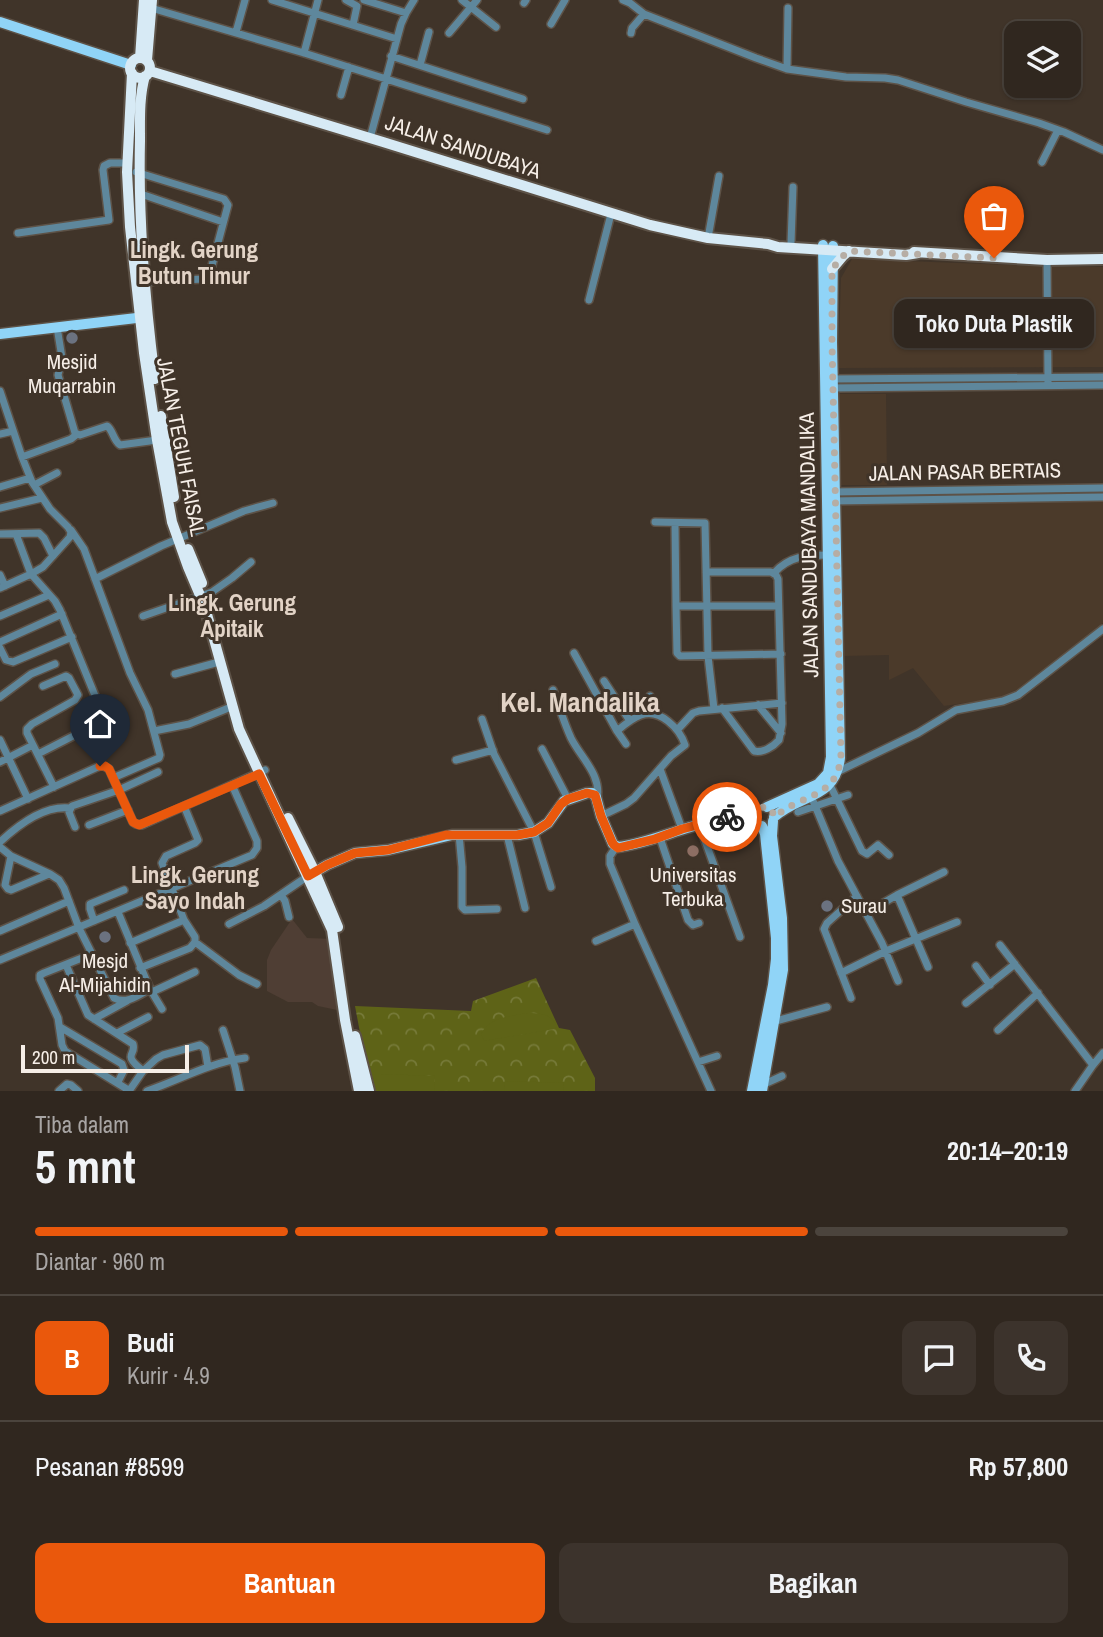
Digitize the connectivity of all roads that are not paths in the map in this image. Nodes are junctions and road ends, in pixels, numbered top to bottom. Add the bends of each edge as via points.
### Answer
1 (245, 0) edge
2 (272, 0) edge
3 (318, 0) edge
4 (346, 0) edge
5 (363, 0) edge
6 (414, 0) edge
7 (462, 0) edge
8 (477, 0) edge
9 (565, 0) edge
10 (629, 1) edge
11 (149, 3) edge
12 (471, 7) junction
13 (788, 8) dead end
14 (315, 13) junction
15 (406, 13) junction
16 (645, 14) junction
17 (0, 22) edge
18 (551, 24) dead end
19 (353, 25) junction
20 (496, 27) dead end
21 (236, 32) junction
22 (429, 32) dead end
23 (449, 33) dead end
24 (631, 33) dead end
25 (397, 39) junction
26 (304, 53) junction
27 (391, 56) junction
28 (421, 65) junction
29 (141, 67) junction
30 (349, 67) junction
31 (787, 69) junction
32 (385, 79) junction
33 (341, 95) dead end
34 (523, 99) dead end
35 (547, 130) dead end
36 (1058, 130) junction
37 (370, 138) junction
38 (1103, 150) edge
39 (1042, 162) dead end
40 (127, 167) junction
41 (140, 172) junction
42 (719, 176) dead end
43 (793, 187) dead end
44 (141, 194) junction
45 (611, 214) junction
46 (223, 222) junction
47 (130, 227) junction
48 (142, 228) junction
49 (18, 233) dead end
50 (708, 239) junction
51 (791, 243) junction
52 (768, 244) junction
53 (828, 248) junction
54 (849, 251) junction
55 (918, 253) junction
56 (1103, 259) edge
57 (1047, 260) junction
58 (832, 269) junction
59 (146, 282) junction
60 (589, 300) dead end
61 (144, 317) junction
62 (57, 327) junction
63 (0, 334) edge
64 (1103, 377) edge
65 (1048, 381) junction
66 (829, 384) junction
67 (1103, 385) edge
68 (0, 394) edge
69 (13, 431) junction
70 (0, 434) edge
71 (77, 435) junction
72 (157, 440) junction
73 (22, 457) junction
74 (57, 473) dead end
75 (32, 482) junction
76 (0, 487) edge
77 (1103, 488) edge
78 (831, 496) junction
79 (1103, 497) edge
80 (42, 498) junction
81 (273, 503) dead end
82 (0, 508) edge
83 (655, 522) dead end
84 (675, 523) junction
85 (71, 530) junction
86 (1, 534) edge
87 (16, 534) junction
88 (180, 539) junction
89 (828, 555) junction
90 (53, 556) junction
91 (251, 562) dead end
92 (706, 572) junction
93 (774, 573) junction
94 (31, 574) junction
95 (0, 575) edge
96 (95, 579) junction
97 (2, 587) edge
98 (49, 595) junction
99 (204, 595) junction
100 (680, 606) junction
101 (707, 606) junction
102 (778, 606) junction
103 (62, 614) junction
104 (0, 616) edge
105 (143, 616) dead end
106 (1103, 629) edge
107 (72, 636) junction
108 (0, 642) edge
109 (0, 648) edge
110 (835, 649) junction
111 (574, 653) dead end
112 (781, 654) junction
113 (708, 656) junction
114 (219, 662) junction
115 (55, 664) dead end
116 (175, 674) dead end
117 (604, 681) dead end
118 (43, 687) dead end
119 (553, 690) dead end
120 (650, 696) dead end
121 (0, 697) edge
122 (96, 698) dead end
123 (782, 703) junction
124 (758, 705) junction
125 (231, 707) junction
126 (718, 709) junction
127 (657, 715) junction
128 (482, 719) dead end
129 (630, 721) junction
130 (836, 724) junction
131 (679, 728) dead end
132 (154, 731) junction
133 (617, 731) junction
134 (81, 732) dead end
135 (781, 733) junction
136 (0, 740) edge
137 (626, 744) dead end
138 (33, 745) junction
139 (542, 749) dead end
140 (493, 750) junction
141 (38, 754) junction
142 (8, 758) junction
143 (456, 760) dead end
144 (0, 762) edge
145 (660, 769) junction
146 (839, 771) junction
147 (158, 772) dead end
148 (262, 772) junction
149 (113, 778) junction
150 (232, 785) junction
151 (830, 785) junction
152 (54, 787) junction
153 (118, 790) junction
154 (848, 795) dead end
155 (28, 799) junction
156 (568, 799) junction
157 (597, 799) junction
158 (839, 802) junction
159 (815, 804) junction
160 (184, 806) junction
161 (767, 807) junction
162 (70, 808) junction
163 (128, 810) junction
164 (0, 811) edge
165 (756, 812) junction
166 (798, 812) dead end
167 (601, 816) junction
168 (774, 819) junction
169 (699, 824) junction
170 (89, 825) dead end
171 (762, 825) junction
172 (75, 827) dead end
173 (682, 829) junction
174 (534, 832) junction
175 (459, 834) junction
176 (507, 835) junction
177 (660, 838) junction
178 (0, 844) edge
179 (616, 847) junction
180 (889, 855) dead end
181 (11, 856) junction
182 (944, 872) dead end
183 (50, 874) junction
184 (311, 874) junction
185 (551, 887) dead end
186 (172, 888) junction
187 (124, 890) dead end
188 (281, 895) junction
189 (897, 895) junction
190 (857, 896) junction
191 (69, 901) junction
192 (524, 908) dead end
193 (497, 909) dead end
194 (118, 912) junction
195 (866, 913) junction
196 (289, 917) dead end
197 (184, 920) junction
198 (94, 921) junction
199 (957, 922) dead end
200 (699, 923) dead end
201 (229, 924) dead end
202 (635, 924) junction
203 (79, 928) junction
204 (0, 931) edge
205 (740, 937) dead end
206 (916, 938) junction
207 (195, 942) junction
208 (596, 942) dead end
209 (130, 943) junction
210 (1000, 945) dead end
211 (886, 951) junction
212 (92, 954) junction
213 (0, 960) edge
214 (1015, 964) junction
215 (66, 965) junction
216 (976, 966) dead end
217 (928, 967) dead end
218 (141, 968) junction
219 (195, 972) dead end
220 (841, 972) junction
221 (898, 981) dead end
222 (257, 984) dead end
223 (990, 985) junction
224 (151, 990) junction
225 (1038, 993) junction
226 (851, 998) dead end
227 (127, 1000) junction
228 (967, 1003) dead end
229 (827, 1007) dead end
230 (162, 1009) dead end
231 (148, 1017) dead end
232 (93, 1019) junction
233 (769, 1023) junction
234 (60, 1027) junction
235 (223, 1030) dead end
236 (998, 1030) dead end
237 (117, 1033) junction
238 (1103, 1053) edge
239 (717, 1056) dead end
240 (245, 1058) dead end
241 (233, 1060) junction
242 (698, 1062) junction
243 (1093, 1065) junction
244 (208, 1067) junction
245 (143, 1071) junction
246 (782, 1076) dead end
247 (118, 1082) junction
248 (762, 1088) edge
249 (61, 1089) edge
250 (157, 1089) edge
251 (78, 1091) edge
252 (130, 1091) edge
253 (147, 1091) edge
254 (240, 1091) edge
255 (359, 1091) edge
256 (369, 1091) edge
257 (711, 1091) edge
258 (752, 1091) edge
259 (1075, 1091) edge

1 - 21 street
2 - 14 street
3 - 14 street
4 - 19 street via 358,8
5 - 15 street
6 - 15 street
7 - 12 street
8 - 12 street
9 - 18 street
10 - 16 street
11 - 21 street
11 - 29 highway
12 - 20 street
12 - 23 street
13 - 31 street
14 - 19 street
14 - 26 street
15 - 25 street
16 - 24 street
16 - 31 street
17 - 29 main road
19 - 25 street
21 - 26 street
22 - 28 street
25 - 27 street
26 - 30 street
27 - 28 street
27 - 32 street
28 - 34 street
29 - 37 highway, JALAN SANDUBAYA
29 - 40 highway, JALAN TEGUH FAISAL
29 - 41 highway, JALAN TEGUH FAISAL
30 - 32 street
30 - 33 street
31 - 36 street via 898,80
32 - 35 street
32 - 37 street
36 - 38 street
36 - 39 street
37 - 45 highway, JALAN SANDUBAYA
40 - 41 street
40 - 47 highway, JALAN TEGUH FAISAL
40 - 49 street via 104,166 108,220
41 - 44 highway, JALAN TEGUH FAISAL
41 - 46 street via 225,200
42 - 50 street
43 - 51 street
44 - 46 street
44 - 48 highway, JALAN TEGUH FAISAL
45 - 50 highway, JALAN SANDUBAYA
45 - 60 street
46 - 59 street via 206,278
47 - 48 highway
47 - 61 highway, JALAN TEGUH FAISAL
48 - 59 highway, JALAN TEGUH FAISAL
50 - 52 highway, JALAN SANDUBAYA
51 - 52 highway, JALAN SANDUBAYA
51 - 53 highway, JALAN SANDUBAYA
52 - 53 highway, JALAN SANDUBAYA
53 - 54 highway, JALAN SANDUBAYA
53 - 55 highway, JALAN SANDUBAYA
53 - 58 main road
53 - 66 main road, JALAN SANDUBAYA MANDALIKA
54 - 55 highway, JALAN SANDUBAYA
54 - 58 highway
55 - 57 highway, JALAN SANDUBAYA
56 - 57 highway, JALAN SANDUBAYA
57 - 65 street
58 - 66 main road
59 - 61 highway, JALAN TEGUH FAISAL
61 - 62 main road
61 - 72 highway, JALAN TEGUH FAISAL via 144,353
61 - 88 highway, JALAN TEGUH FAISAL
62 - 63 main road
62 - 71 street via 62,358 59,377
64 - 65 street
65 - 66 street
65 - 67 street
66 - 78 main road, JALAN SANDUBAYA MANDALIKA
68 - 69 street
69 - 70 street
69 - 73 street
71 - 72 street via 107,425 120,445
71 - 73 street
72 - 88 highway, JALAN TEGUH FAISAL via 172,522
73 - 75 street
74 - 75 street
75 - 76 street
75 - 80 street
77 - 78 street, JALAN PASAR BERTAIS
78 - 79 street
78 - 89 main road, JALAN SANDUBAYA MANDALIKA
78 - 110 main road
80 - 82 street
80 - 85 street
81 - 88 street
83 - 84 street
84 - 92 street via 705,523
84 - 100 street
85 - 90 street
85 - 96 street
86 - 87 street
87 - 90 street via 40,534
87 - 94 street
88 - 96 street
88 - 99 highway, JALAN TEGUH FAISAL
89 - 93 street via 789,560
89 - 110 main road, JALAN SANDUBAYA MANDALIKA
90 - 94 street
91 - 99 street
92 - 93 street
92 - 101 street
93 - 102 street
94 - 97 street
94 - 98 street
95 - 97 street
96 - 132 street
98 - 103 street
98 - 104 street
99 - 105 street
99 - 114 highway, JALAN TEGUH FAISAL
99 - 148 highway, JALAN TEGUH FAISAL
100 - 101 street
100 - 113 street via 677,654
101 - 102 street
101 - 113 street
102 - 112 street
103 - 107 street
103 - 108 street
106 - 146 street via 1018,695 956,710
107 - 109 street via 13,662 6,660
107 - 122 street
110 - 130 main road, JALAN SANDUBAYA MANDALIKA
111 - 133 street
112 - 113 street
112 - 123 street
113 - 126 street
114 - 116 street
114 - 125 highway, JALAN TEGUH FAISAL
115 - 121 street via 31,674
117 - 129 street
118 - 138 street via 67,676 78,698 28,727
119 - 157 street via 572,741 594,775
120 - 127 street
123 - 124 street
123 - 135 street
124 - 126 street
124 - 135 street
125 - 132 street via 189,724
125 - 148 highway, JALAN TEGUH FAISAL
126 - 131 street via 693,713
126 - 135 street via 754,751 775,745
127 - 129 street via 649,713
127 - 145 street via 673,726 685,745
128 - 140 street
129 - 133 street
130 - 146 main road
130 - 161 main road, JALAN SANDUBAYA MANDALIKA via 825,777
132 - 149 street via 159,758
133 - 137 street
134 - 141 street
136 - 142 street
138 - 141 street
138 - 142 street
139 - 156 street
140 - 143 street
140 - 174 street
141 - 152 street
142 - 144 street
142 - 155 street
145 - 167 street via 630,801
145 - 173 street
146 - 151 main road
147 - 153 street
148 - 150 street
148 - 184 highway, JALAN TEGUH FAISAL
149 - 152 street via 101,765
149 - 153 street
150 - 160 street
150 - 186 street via 257,838 256,852
151 - 158 street
151 - 159 main road
152 - 155 street
153 - 162 street
153 - 163 street
154 - 158 street
155 - 164 street
156 - 157 main road via 589,793
156 - 174 main road
157 - 167 main road
158 - 159 street
158 - 180 street via 864,853 878,845
159 - 166 street
159 - 168 main road via 786,807
159 - 190 street
160 - 163 street via 141,825 134,823
160 - 186 street via 198,840 163,859
161 - 165 main road
161 - 168 main road
162 - 172 street
162 - 178 street via 37,815
163 - 170 street
165 - 169 main road
165 - 171 main road
167 - 179 main road
168 - 171 main road
168 - 233 main road via 783,970
169 - 173 main road
169 - 205 street
171 - 233 main road via 776,951
173 - 177 main road
174 - 176 main road
174 - 185 street
175 - 176 main road
175 - 184 main road via 355,853
175 - 193 street via 462,908
176 - 192 street
177 - 179 main road
177 - 200 street via 688,920 693,925
178 - 181 street
179 - 202 street via 610,864
181 - 183 street
181 - 183 street via 8,889
182 - 189 street
183 - 191 street via 60,880
184 - 188 street
184 - 255 highway, JALAN TEGUH FAISAL via 332,930
184 - 256 highway, JALAN TEGUH FAISAL via 332,909 342,939 351,1010
186 - 194 street
186 - 197 street
187 - 198 street via 90,904
188 - 196 street
188 - 201 street
189 - 195 street
189 - 206 street
190 - 195 street
190 - 220 street via 825,927
191 - 203 street
191 - 204 street
194 - 198 street
194 - 209 street
195 - 211 street
197 - 207 street
197 - 209 street
198 - 203 street
199 - 206 street
202 - 208 street
202 - 242 street
203 - 212 street
203 - 213 street
206 - 211 street
206 - 217 street
207 - 218 street
207 - 222 street
209 - 218 street
210 - 214 street
211 - 220 street
211 - 221 street
212 - 215 street
212 - 227 street via 113,996
214 - 223 street
214 - 225 street
215 - 232 street
215 - 234 street via 40,975
216 - 223 street
218 - 224 street
219 - 224 street
220 - 226 street
223 - 228 street
224 - 227 street
224 - 230 street
225 - 236 street
225 - 243 street
227 - 232 street
229 - 233 street
231 - 237 street
232 - 237 street
233 - 248 main road via 770,1047
233 - 258 main road
234 - 247 street via 66,1052
234 - 247 street via 123,1065
235 - 241 street
237 - 245 street via 133,1044 131,1059
238 - 243 street
239 - 242 street
240 - 241 street
241 - 244 street
241 - 254 street
242 - 257 street
243 - 259 street
244 - 245 street via 205,1048 198,1045 163,1055
244 - 250 street
245 - 252 street
246 - 248 street
247 - 252 street
249 - 251 street via 70,1085
250 - 253 street

